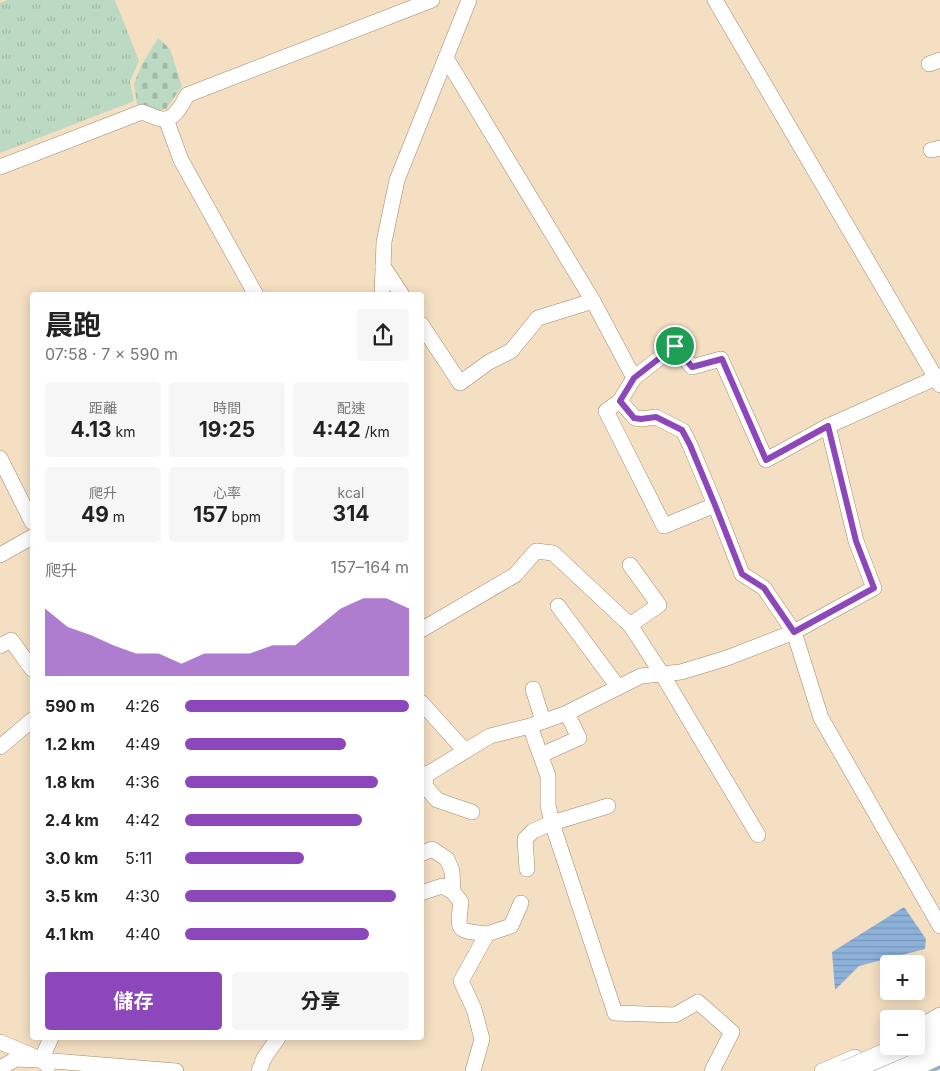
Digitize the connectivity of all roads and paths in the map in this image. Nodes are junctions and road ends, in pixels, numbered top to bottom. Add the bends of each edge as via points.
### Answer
1 (432, 0) edge
2 (469, 0) edge
3 (715, 0) edge
4 (446, 58) junction
5 (166, 119) junction
6 (0, 167) edge
7 (383, 266) junction
8 (254, 292) edge
9 (382, 292) edge
10 (400, 292) edge
11 (592, 301) junction
12 (424, 329) edge
13 (634, 378) junction
14 (938, 380) edge
15 (620, 401) junction
16 (828, 426) junction
17 (0, 458) edge
18 (715, 505) junction
19 (30, 518) edge
20 (30, 538) edge
21 (0, 555) edge
22 (630, 565) dead end
23 (558, 606) dead end
24 (630, 625) junction
25 (424, 628) edge
26 (794, 632) junction
27 (0, 646) edge
28 (30, 666) edge
29 (662, 674) junction
30 (618, 687) junction
31 (533, 689) dead end
32 (424, 705) edge
33 (566, 713) junction
34 (30, 722) edge
35 (536, 723) junction
36 (0, 746) edge
37 (465, 751) junction
38 (541, 755) junction
39 (424, 774) edge
40 (608, 806) dead end
41 (472, 812) dead end
42 (552, 823) junction
43 (758, 835) dead end
44 (424, 853) edge
45 (527, 870) dead end
46 (424, 892) edge
47 (453, 892) junction
48 (521, 904) dead end
49 (940, 926) edge
50 (488, 934) junction
51 (940, 1016) edge
52 (925, 1024) edge
53 (940, 1028) edge
54 (925, 1036) edge
55 (50, 1040) edge
56 (277, 1040) edge
57 (0, 1042) edge
58 (940, 1045) edge
59 (880, 1048) edge
60 (880, 1055) edge
61 (940, 1057) edge
62 (41, 1060) junction
63 (848, 1067) edge
64 (0, 1068) edge
65 (52, 1071) edge
66 (176, 1071) edge
67 (259, 1071) edge
68 (473, 1071) edge
69 (712, 1071) edge
70 (822, 1071) edge
71 (884, 1071) edge
72 (910, 1071) edge

1 - 5 street via 186,95 174,114
2 - 4 street
3 - 14 street
4 - 7 street via 397,180 384,242
4 - 11 street
5 - 6 street via 142,112
5 - 8 street via 181,160
7 - 9 street
7 - 10 street
11 - 12 street via 538,318 511,351 460,383
11 - 13 street
13 - 15 street
13 - 16 street via 675,346 692,367 722,359 766,460
14 - 16 street
15 - 18 street via 634,418 656,417 682,430
15 - 18 street via 606,411 664,526
16 - 26 street via 856,541 874,588
17 - 19 street
18 - 26 street via 742,574 764,588
20 - 21 street
22 - 24 street via 659,605
23 - 30 street
24 - 25 street via 553,553 536,551 516,576
24 - 29 street
26 - 29 street via 727,658 681,672
26 - 49 street via 821,718
27 - 28 street via 11,640
29 - 30 street via 641,676
29 - 43 street
30 - 33 street
31 - 35 street
32 - 37 street
33 - 35 street
33 - 38 street via 579,738
34 - 36 street
35 - 37 street via 490,736
35 - 38 street
37 - 39 street
38 - 42 street via 548,776
39 - 41 street via 425,786 437,800
40 - 42 street
42 - 45 street via 534,831 525,840
42 - 69 street via 615,1013 675,1015 698,1002 732,1032
44 - 47 street via 432,849 447,859 452,871
46 - 47 street via 442,886
47 - 50 street via 461,902 460,929
48 - 50 street via 511,926
50 - 68 street via 461,981 474,1009 482,1040
51 - 52 street
53 - 54 highway
55 - 62 street
56 - 67 street
57 - 62 street
58 - 71 highway
59 - 63 street
60 - 63 highway, bridge
61 - 72 street
62 - 64 street via 16,1059
62 - 65 street
62 - 66 street
63 - 70 street

